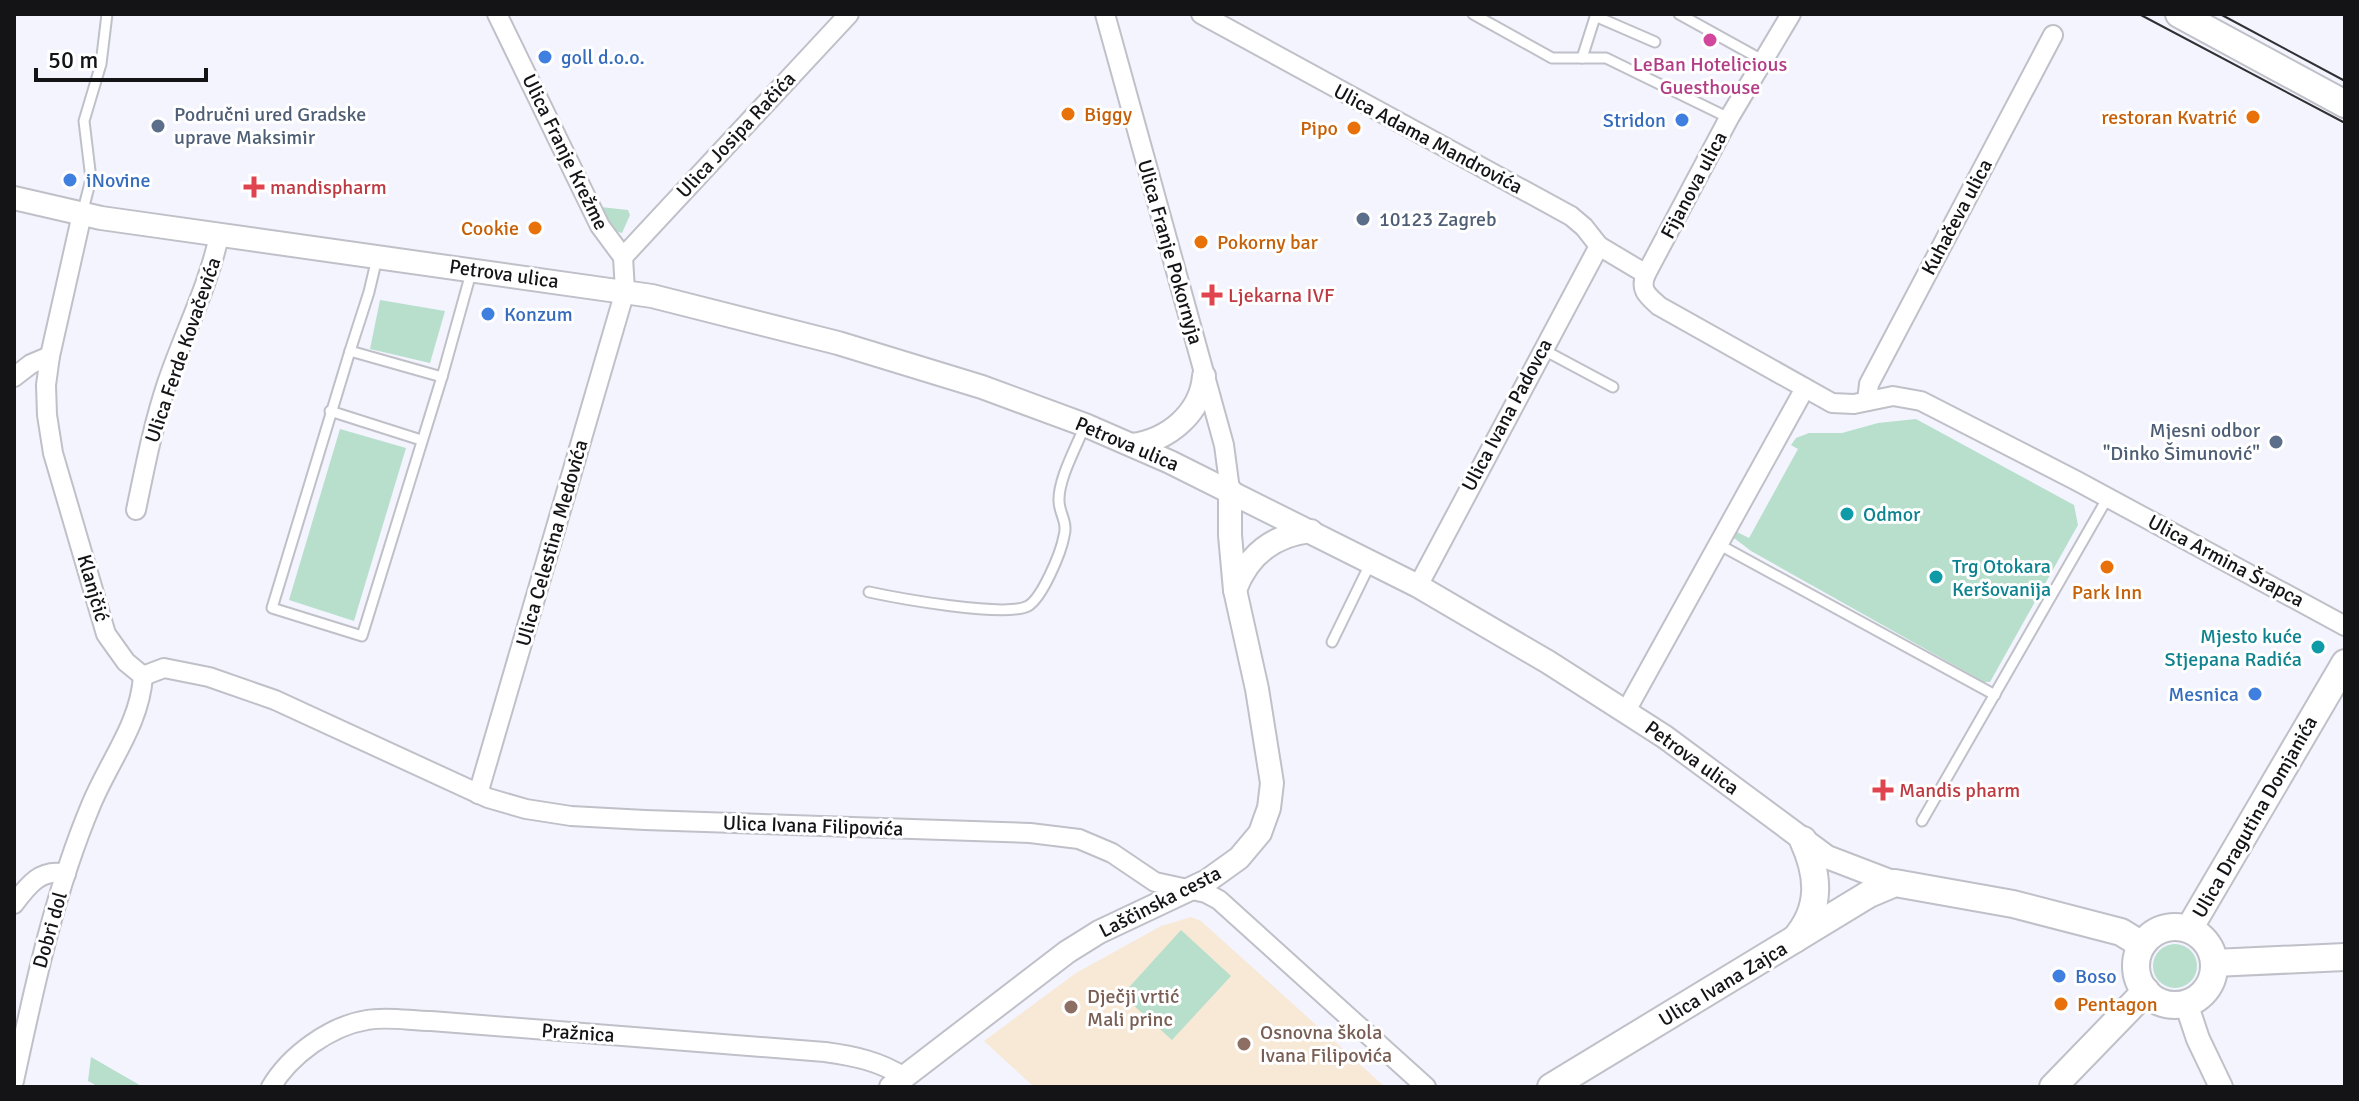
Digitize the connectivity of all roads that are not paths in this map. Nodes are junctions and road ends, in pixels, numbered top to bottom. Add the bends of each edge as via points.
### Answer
1 (107, 14) edge
2 (497, 14) edge
3 (849, 14) edge
4 (1105, 14) edge
5 (1201, 14) edge
6 (1473, 14) edge
7 (1679, 14) edge
8 (1791, 14) edge
9 (2179, 14) edge
10 (1596, 15) edge
11 (2053, 35) dead end
12 (1655, 42) dead end
13 (1582, 58) junction
14 (1764, 61) junction
15 (2345, 104) edge
16 (1729, 118) junction
17 (14, 198) edge
18 (82, 214) junction
19 (219, 236) junction
20 (1599, 246) junction
21 (623, 257) junction
22 (377, 258) junction
23 (471, 269) junction
24 (1646, 274) junction
25 (625, 291) junction
26 (1542, 349) junction
27 (350, 351) junction
28 (50, 356) junction
29 (1204, 376) junction
30 (14, 377) edge
31 (442, 377) junction
32 (1613, 387) dead end
33 (1805, 388) junction
34 (1867, 401) junction
35 (330, 411) junction
36 (1085, 425) junction
37 (421, 440) junction
38 (1132, 445) junction
39 (1230, 490) junction
40 (2108, 497) junction
41 (136, 510) dead end
42 (1311, 531) junction
43 (1718, 544) junction
44 (1371, 561) junction
45 (1418, 586) junction
46 (1235, 590) junction
47 (869, 592) dead end
48 (2345, 626) edge
49 (1332, 642) dead end
50 (2345, 663) edge
51 (143, 676) junction
52 (1995, 695) junction
53 (1626, 711) junction
54 (478, 794) junction
55 (1922, 821) dead end
56 (1803, 840) junction
57 (66, 874) junction
58 (1895, 883) junction
59 (1190, 890) junction
60 (14, 904) edge
61 (2189, 929) junction
62 (1790, 944) junction
63 (2142, 945) junction
64 (2345, 957) edge
65 (2214, 963) junction
66 (2146, 991) junction
67 (2186, 1003) junction
68 (14, 1081) edge
69 (897, 1082) edge
70 (271, 1087) edge
71 (1426, 1087) edge
72 (1551, 1087) edge
73 (2053, 1087) edge
74 (2221, 1087) edge

1 - 18 lane via 101,64 84,121 91,179
2 - 21 street, Ulica Franje Krežme via 600,226
3 - 21 street, Ulica Josipa Račića
4 - 29 street, Ulica Franje Pokornyja
5 - 20 street, Ulica Adama Mandrovića via 1571,216
6 - 13 lane via 1552,58
7 - 14 lane
8 - 14 street, Fijanova ulica
9 - 15 main road
10 - 12 lane
10 - 13 lane
11 - 34 street, Kuhačeva ulica via 1869,384
13 - 16 lane via 1606,58
14 - 16 street, Fijanova ulica
16 - 24 street, Fijanova ulica
17 - 18 street, Petrova ulica
18 - 19 street, Petrova ulica
18 - 28 street, Klanjčić
19 - 22 street, Petrova ulica
19 - 41 street, Ulica Ferde Kovačevića via 211,272 168,379
20 - 24 street, Ulica Adama Mandrovića
20 - 26 street, Ulica Ivana Padovca
21 - 25 street
22 - 23 street, Petrova ulica
22 - 27 lane
23 - 25 street, Petrova ulica
23 - 31 lane
24 - 33 street via 1644,291 1659,306
25 - 36 street, Petrova ulica via 917,366
25 - 54 street, Ulica Celestina Medovića
26 - 32 lane
26 - 45 street, Ulica Ivana Padovca
27 - 31 lane
27 - 35 lane
28 - 30 street
28 - 51 street, Klanjčić via 47,400 53,453 106,634
29 - 38 street via 1201,397 1180,423 1160,438
29 - 39 street, Ulica Franje Pokornyja via 1224,445
31 - 37 lane
33 - 34 street via 1832,403
33 - 43 street
34 - 40 street via 1893,396 1921,401
35 - 37 lane
35 - 37 lane via 272,608 362,636
36 - 38 street, Petrova ulica
36 - 47 lane via 1060,489 1064,536 1042,591 1030,605 1015,610 972,607
38 - 39 street, Petrova ulica
39 - 42 street, Petrova ulica
39 - 46 street, Laščinska cesta
40 - 48 street, Ulica Armina Šrapca
40 - 52 lane
42 - 44 street, Petrova ulica
42 - 46 street via 1280,538 1257,553
43 - 52 lane
43 - 53 street
44 - 45 street, Petrova ulica
44 - 49 lane
45 - 53 street, Petrova ulica
46 - 59 street, Laščinska cesta via 1269,752 1272,796 1266,821 1250,847
50 - 61 main road, Ulica Dragutina Domjanića
51 - 54 street, Ulica Ivana Filipovića via 164,668 275,700
51 - 57 street via 135,717 91,804
52 - 55 lane
53 - 56 street, Petrova ulica
54 - 59 street, Ulica Ivana Filipovića via 571,816 1058,835 1100,847 1155,882
56 - 58 street, Petrova ulica via 1838,862
56 - 62 main road via 1815,870 1815,899 1805,926
57 - 60 street via 47,872
57 - 68 street, Dobri dol
58 - 62 main road, Ulica Ivana Zajca
58 - 63 main road, Petrova ulica via 2013,904 2121,932
59 - 69 street, Laščinska cesta via 1067,952
59 - 71 street, Ulica Ivana Filipovića via 1227,906
61 - 63 main road via 2164,929
61 - 65 main road via 2205,941
62 - 72 main road, Ulica Ivana Zajca
63 - 66 main road via 2136,969
64 - 65 main road
65 - 67 main road via 2207,988
66 - 67 main road via 2170,1005
66 - 73 main road
67 - 74 street
69 - 70 street, Pražnica via 887,1066 825,1052 367,1020 302,1051

